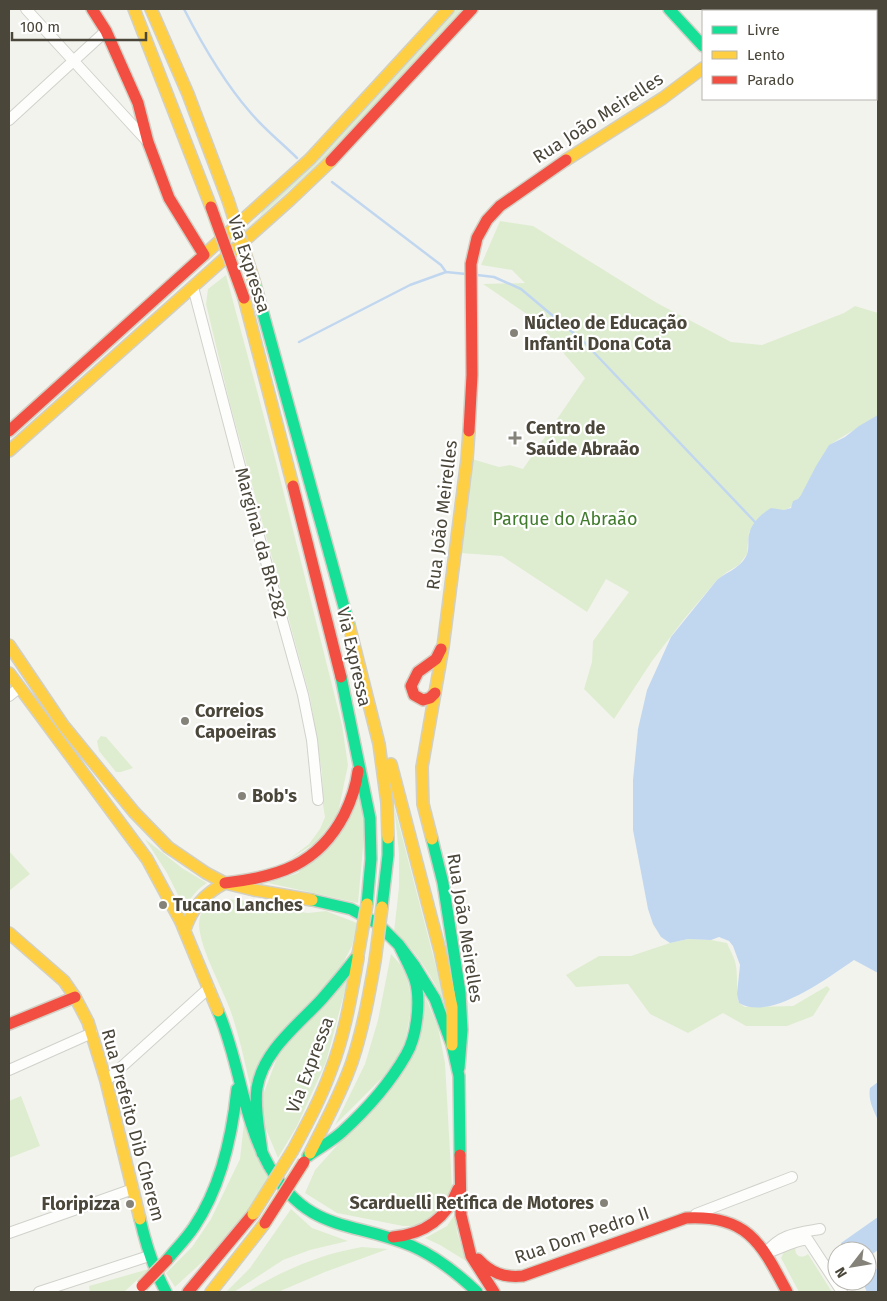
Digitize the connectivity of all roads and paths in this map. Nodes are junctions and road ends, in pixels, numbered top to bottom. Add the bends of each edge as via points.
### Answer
1 (26, 9) edge
2 (92, 9) edge
3 (122, 9) edge
4 (134, 9) edge
5 (152, 9) edge
6 (448, 9) edge
7 (472, 9) edge
8 (669, 9) edge
9 (106, 31) junction
10 (702, 45) edge
11 (154, 58) junction
12 (74, 61) junction
13 (702, 69) edge
14 (9, 120) edge
15 (148, 142) junction
16 (204, 255) junction
17 (188, 269) junction
18 (193, 287) junction
19 (9, 432) edge
20 (9, 451) edge
21 (9, 636) edge
22 (9, 645) edge
23 (443, 647) junction
24 (361, 676) junction
25 (30, 677) junction
26 (13, 679) edge
27 (435, 693) junction
28 (9, 696) edge
29 (359, 758) junction
30 (318, 800) dead end
31 (225, 883) junction
32 (186, 929) junction
33 (9, 933) edge
34 (399, 945) junction
35 (358, 955) junction
36 (209, 988) junction
37 (75, 997) junction
38 (9, 1024) edge
39 (92, 1033) junction
40 (452, 1045) junction
41 (9, 1070) edge
42 (238, 1075) junction
43 (458, 1076) junction
44 (106, 1081) junction
45 (262, 1153) junction
46 (306, 1159) junction
47 (792, 1177) dead end
48 (459, 1184) junction
49 (133, 1190) junction
50 (719, 1205) junction
51 (712, 1217) junction
52 (686, 1218) junction
53 (820, 1229) dead end
54 (9, 1233) edge
55 (381, 1236) junction
56 (467, 1243) junction
57 (766, 1253) junction
58 (149, 1256) junction
59 (780, 1287) edge
60 (139, 1289) edge
61 (183, 1291) edge
62 (39, 1292) edge
63 (166, 1292) edge
64 (211, 1292) edge
65 (476, 1292) edge
66 (494, 1292) edge
67 (787, 1292) edge
68 (842, 1292) edge

1 - 12 street
2 - 9 main road
3 - 11 main road
4 - 11 main road, Via Expressa
5 - 24 main road, Via Expressa, bridge via 188,94 256,284
6 - 16 main road via 327,142
7 - 18 main road via 338,154
8 - 10 main road
9 - 12 street
9 - 15 main road via 138,103
11 - 29 main road, Via Expressa, bridge via 244,298 338,656
12 - 14 street
12 - 15 street
13 - 23 main road, Rua João Meirelles via 667,95 565,159 491,214 477,238 471,264 469,430
15 - 16 main road via 169,198
16 - 17 main road
17 - 18 main road
17 - 19 main road
18 - 20 main road
18 - 30 street, Marginal da BR-282 via 303,695 312,740
21 - 25 main road
22 - 25 main road
23 - 27 main road, Rua João Meirelles
23 - 27 main road via 436,659 413,678 411,686 414,695 423,700
24 - 40 main road via 380,725 440,951 452,1008
24 - 46 main road, Via Expressa, bridge via 379,744 387,803 388,855 366,1012 352,1062
25 - 31 main road via 63,725 134,812 174,851
26 - 28 street
26 - 32 main road via 147,859
27 - 43 main road, Rua João Meirelles via 422,767 422,792 443,883 460,992 462,1030
29 - 31 main road via 351,801 329,842 311,857 285,870 252,880
29 - 35 main road, Via Expressa, bridge via 370,818 371,859
31 - 32 main road via 199,900
31 - 34 main road via 351,908 378,924
32 - 36 main road
33 - 37 main road, Rua Prefeito Dib Cherem via 64,981
34 - 40 main road via 435,999
34 - 46 main road via 415,981 418,1002 416,1026 407,1054 363,1111
35 - 45 main road via 268,1060 259,1081 257,1097
35 - 61 main road, Via Expressa, bridge via 350,1006 336,1056 317,1104 253,1214 206,1272
36 - 42 main road via 230,1041
36 - 44 street
37 - 38 main road
37 - 39 main road, Rua Prefeito Dib Cherem
39 - 41 street
39 - 44 main road, Rua Prefeito Dib Cherem
40 - 43 main road
42 - 45 main road
42 - 60 main road, bridge via 224,1162 206,1205 168,1260
43 - 48 main road
44 - 49 main road, Rua Prefeito Dib Cherem
45 - 55 main road via 283,1188 315,1215 334,1224
46 - 64 main road, Via Expressa, bridge via 265,1223
47 - 50 street, Rua Dom Pedro II
48 - 55 main road via 450,1208 431,1226 407,1236
48 - 56 main road
49 - 54 street
49 - 58 main road, Rua Prefeito Dib Cherem
50 - 51 street
50 - 52 street, Rua Dom Pedro II
51 - 52 main road
51 - 57 main road via 738,1225
52 - 56 main road, Rua Dom Pedro II via 512,1278 495,1274 484,1266
53 - 57 street via 780,1238
55 - 65 main road via 424,1252 450,1268
56 - 66 main road via 477,1267
57 - 59 main road
57 - 68 street via 799,1240 808,1240
58 - 62 street
58 - 63 main road, Rua Prefeito Dib Cherem
59 - 67 main road

